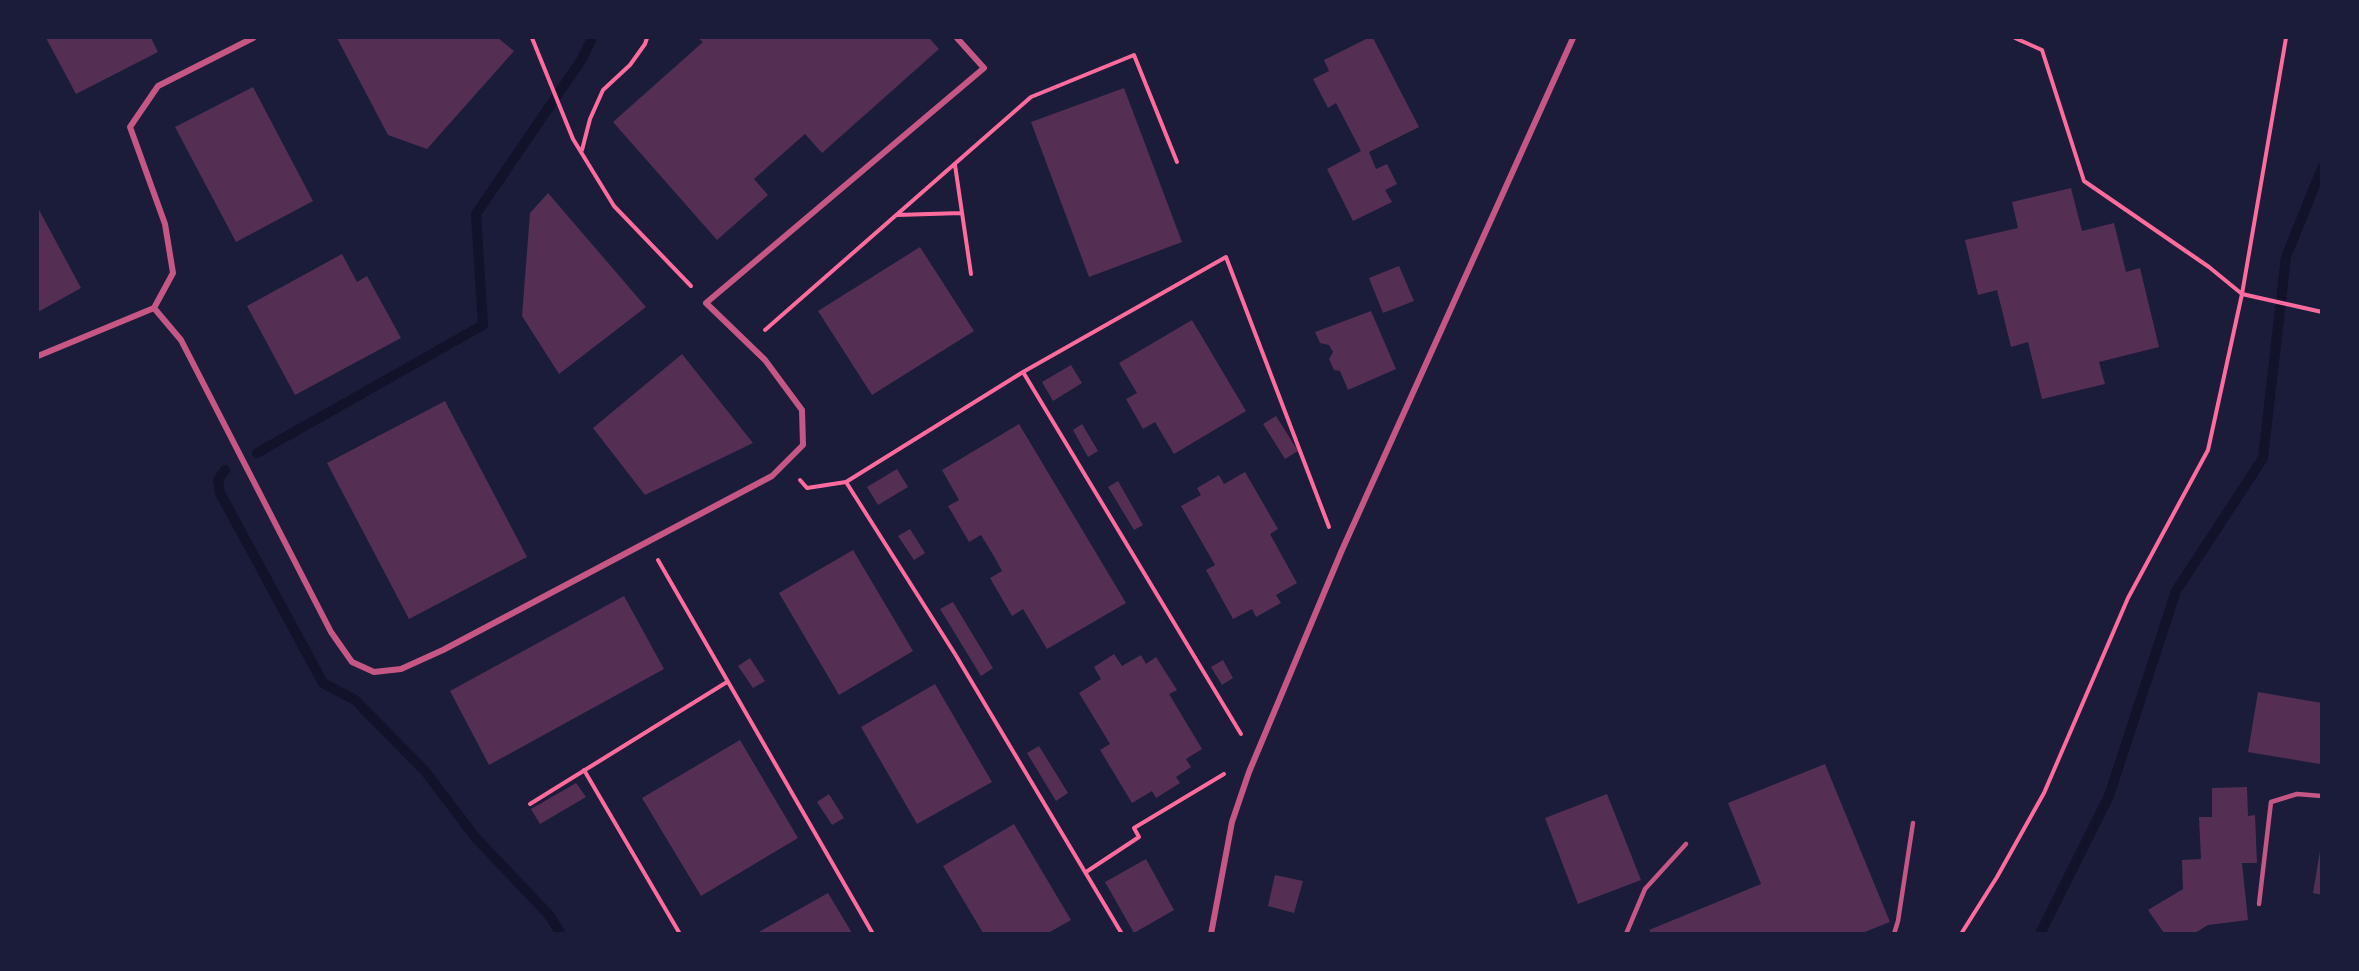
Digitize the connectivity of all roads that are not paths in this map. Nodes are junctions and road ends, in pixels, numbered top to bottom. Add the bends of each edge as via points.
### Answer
1 (253, 38) edge
2 (957, 38) edge
3 (1573, 38) edge
4 (154, 308) junction
5 (38, 356) edge
6 (2322, 796) edge
7 (1913, 823) dead end
8 (1686, 844) dead end
9 (2259, 904) dead end
10 (1211, 933) edge
11 (1626, 933) edge
12 (1894, 933) edge

1 - 4 street via 158,86 130,127 165,224 173,273
2 - 4 street via 984,68 706,303 765,360 802,410 803,445 772,476 401,669 374,672 352,662 331,632 181,340
3 - 10 street via 1342,550 1258,749 1232,822
4 - 5 street
6 - 9 lane via 2297,794 2271,802
7 - 12 lane
8 - 11 lane via 1645,890

